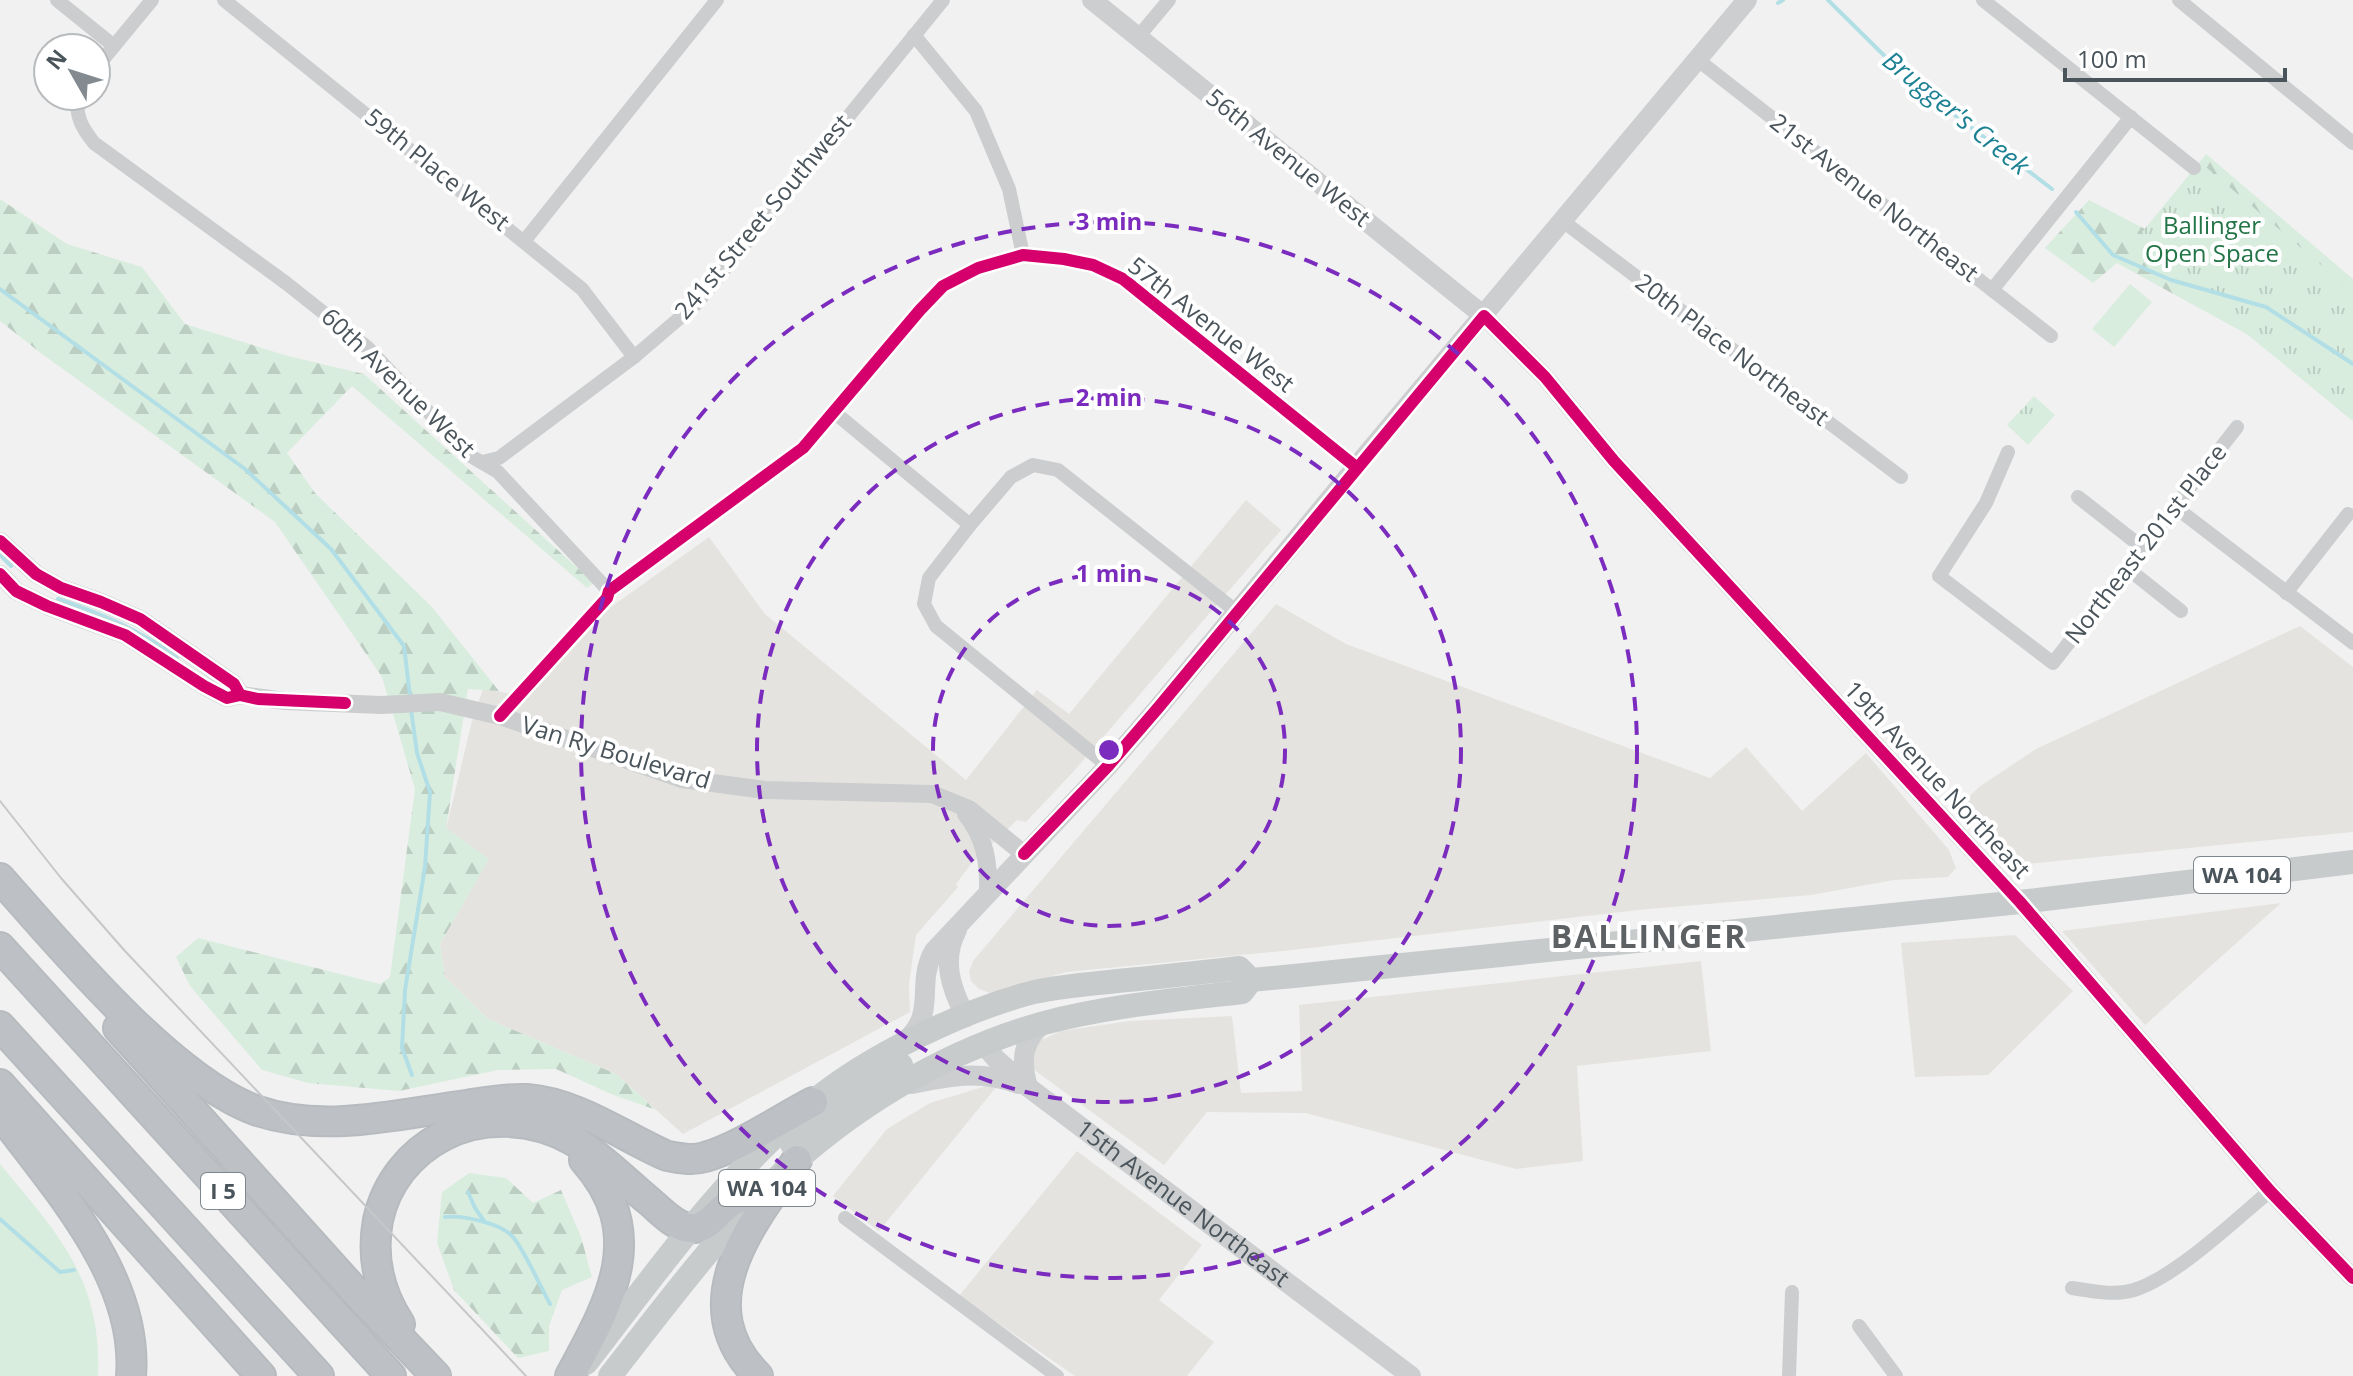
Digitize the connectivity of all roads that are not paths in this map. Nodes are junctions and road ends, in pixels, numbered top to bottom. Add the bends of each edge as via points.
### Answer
1 (57, 0) edge
2 (152, 0) edge
3 (224, 0) edge
4 (717, 0) edge
5 (943, 0) edge
6 (1092, 0) edge
7 (1169, 0) edge
8 (1747, 0) edge
9 (1983, 0) edge
10 (2179, 0) edge
11 (914, 35) junction
12 (1138, 37) junction
13 (114, 46) junction
14 (112, 48) edge
15 (1698, 60) junction
16 (76, 112) edge
17 (2131, 117) junction
18 (2353, 143) edge
19 (2194, 168) dead end
20 (1564, 222) junction
21 (525, 240) junction
22 (1023, 255) junction
23 (1992, 290) junction
24 (1484, 316) junction
25 (2051, 336) dead end
26 (634, 357) junction
27 (834, 412) junction
28 (2237, 427) dead end
29 (2008, 452) dead end
30 (482, 462) junction
31 (1356, 467) junction
32 (1901, 477) dead end
33 (2078, 497) dead end
34 (2175, 507) junction
35 (2348, 514) dead end
36 (970, 525) junction
37 (0, 541) edge
38 (2143, 548) junction
39 (2127, 568) junction
40 (0, 574) edge
41 (609, 591) junction
42 (2286, 593) junction
43 (2181, 611) dead end
44 (1237, 612) junction
45 (2353, 643) edge
46 (240, 695) junction
47 (500, 716) junction
48 (1108, 766) junction
49 (957, 802) junction
50 (1024, 854) junction
51 (2353, 862) edge
52 (0, 878) edge
53 (0, 889) edge
54 (988, 892) junction
55 (2020, 902) junction
56 (961, 923) junction
57 (0, 935) edge
58 (0, 947) edge
59 (1251, 980) junction
60 (1114, 981) junction
61 (54, 1006) junction
62 (966, 1017) junction
63 (1043, 1024) junction
64 (0, 1026) edge
65 (983, 1044) junction
66 (896, 1049) junction
67 (0, 1084) edge
68 (1028, 1087) junction
69 (897, 1088) junction
70 (813, 1102) junction
71 (0, 1113) edge
72 (526, 1124) junction
73 (0, 1134) edge
74 (797, 1160) junction
75 (2270, 1191) junction
76 (739, 1198) junction
77 (845, 1218) dead end
78 (691, 1228) junction
79 (92, 1240) junction
80 (2353, 1278) edge
81 (2072, 1288) dead end
82 (1792, 1292) dead end
83 (660, 1312) junction
84 (1859, 1326) dead end
85 (131, 1376) edge
86 (261, 1376) edge
87 (319, 1376) edge
88 (391, 1376) edge
89 (436, 1376) edge
90 (573, 1376) edge
91 (610, 1376) edge
92 (758, 1376) edge
93 (1057, 1376) edge
94 (1411, 1376) edge
95 (1789, 1376) edge
96 (1896, 1376) edge

1 - 13 street
2 - 13 street
3 - 21 street, 59th Place West
4 - 21 street
5 - 11 street, 241st Street Southwest
6 - 12 main road, 56th Avenue West
7 - 12 street
8 - 15 main road
9 - 17 street
10 - 18 street
11 - 22 street via 976,111 1009,189
11 - 26 street, 241st Street Southwest via 696,304
12 - 24 main road, 56th Avenue West
13 - 14 street
15 - 20 main road
15 - 23 street, 21st Avenue Northeast
16 - 30 street, 60th Avenue West via 94,143 349,331 469,455
17 - 19 street
17 - 23 street
20 - 24 main road
20 - 32 street, 20th Place Northeast
21 - 26 street, 59th Place West via 582,289
22 - 27 street via 978,268 943,286
22 - 31 street, 57th Avenue West via 1093,265 1123,279
23 - 25 street, 21st Avenue Northeast
24 - 31 main road
24 - 55 street, 19th Avenue Northeast
26 - 30 street, 241st Street Southwest via 499,458
27 - 36 street
27 - 41 street via 803,448
28 - 34 street, Northeast 201st Place
29 - 39 street, Northeast 201st Place via 1986,503 1939,576 2053,663
30 - 41 street, 60th Avenue West via 498,472
31 - 44 main road
33 - 38 street
34 - 38 street, Northeast 201st Place
34 - 42 street
35 - 42 street
36 - 44 street via 1011,477 1033,465 1058,470
36 - 48 street via 929,578 924,604 936,626
37 - 46 street via 36,574 61,588 140,619 234,684
38 - 39 street, Northeast 201st Place
39 - 43 street
40 - 46 street, Van Ry Boulevard via 16,591 125,635 227,698
41 - 47 street
42 - 45 street
44 - 48 main road
46 - 47 street, Van Ry Boulevard via 392,705 440,702
47 - 49 street, Van Ry Boulevard via 682,779 831,792 912,791
48 - 50 main road
49 - 50 street, Van Ry Boulevard
49 - 54 street via 983,840
50 - 54 main road
51 - 55 main road, WA 104
52 - 70 highway via 153,1038 209,1084 258,1111 325,1122 507,1099 539,1101 684,1159 727,1149
53 - 89 highway via 90,998
54 - 56 main road
55 - 59 main road, WA 104
55 - 75 street, 19th Avenue Northeast
56 - 62 main road via 948,962
56 - 66 main road via 926,964 922,1020
57 - 61 highway
58 - 61 highway, I 5
59 - 60 main road, WA 104 via 1239,968
59 - 63 main road, WA 104 via 1242,992 1132,1005
60 - 62 main road, WA 104 via 1035,992
60 - 65 main road via 1077,997 1002,1016
61 - 88 highway, I 5
62 - 65 main road, 15th Avenue Northeast
62 - 66 main road, WA 104
62 - 76 main road via 950,1037 826,1114
63 - 65 main road, WA 104
63 - 68 main road via 1023,1056
64 - 87 highway, I 5
65 - 68 main road, 15th Avenue Northeast
65 - 69 main road, WA 104
66 - 70 main road, WA 104
67 - 86 highway
68 - 69 main road via 969,1074
68 - 94 main road, 15th Avenue Northeast
69 - 74 main road, WA 104
70 - 78 main road, WA 104
71 - 79 highway
72 - 78 highway via 573,1140 673,1221
72 - 89 highway via 477,1124 431,1142 399,1173 380,1209 375,1263 384,1294
72 - 90 highway via 569,1147 595,1173 612,1202 619,1232 611,1295
73 - 79 highway
74 - 83 main road, WA 104 via 745,1210
74 - 92 highway via 750,1226 730,1267 729,1323 740,1352
75 - 80 street, 19th Avenue Northeast
75 - 81 street via 2161,1279 2131,1291
76 - 78 highway via 701,1227
76 - 83 main road via 682,1271
77 - 93 street
78 - 90 main road, WA 104
79 - 85 highway via 109,1269 128,1324
82 - 95 street
83 - 91 main road, WA 104
84 - 96 street

